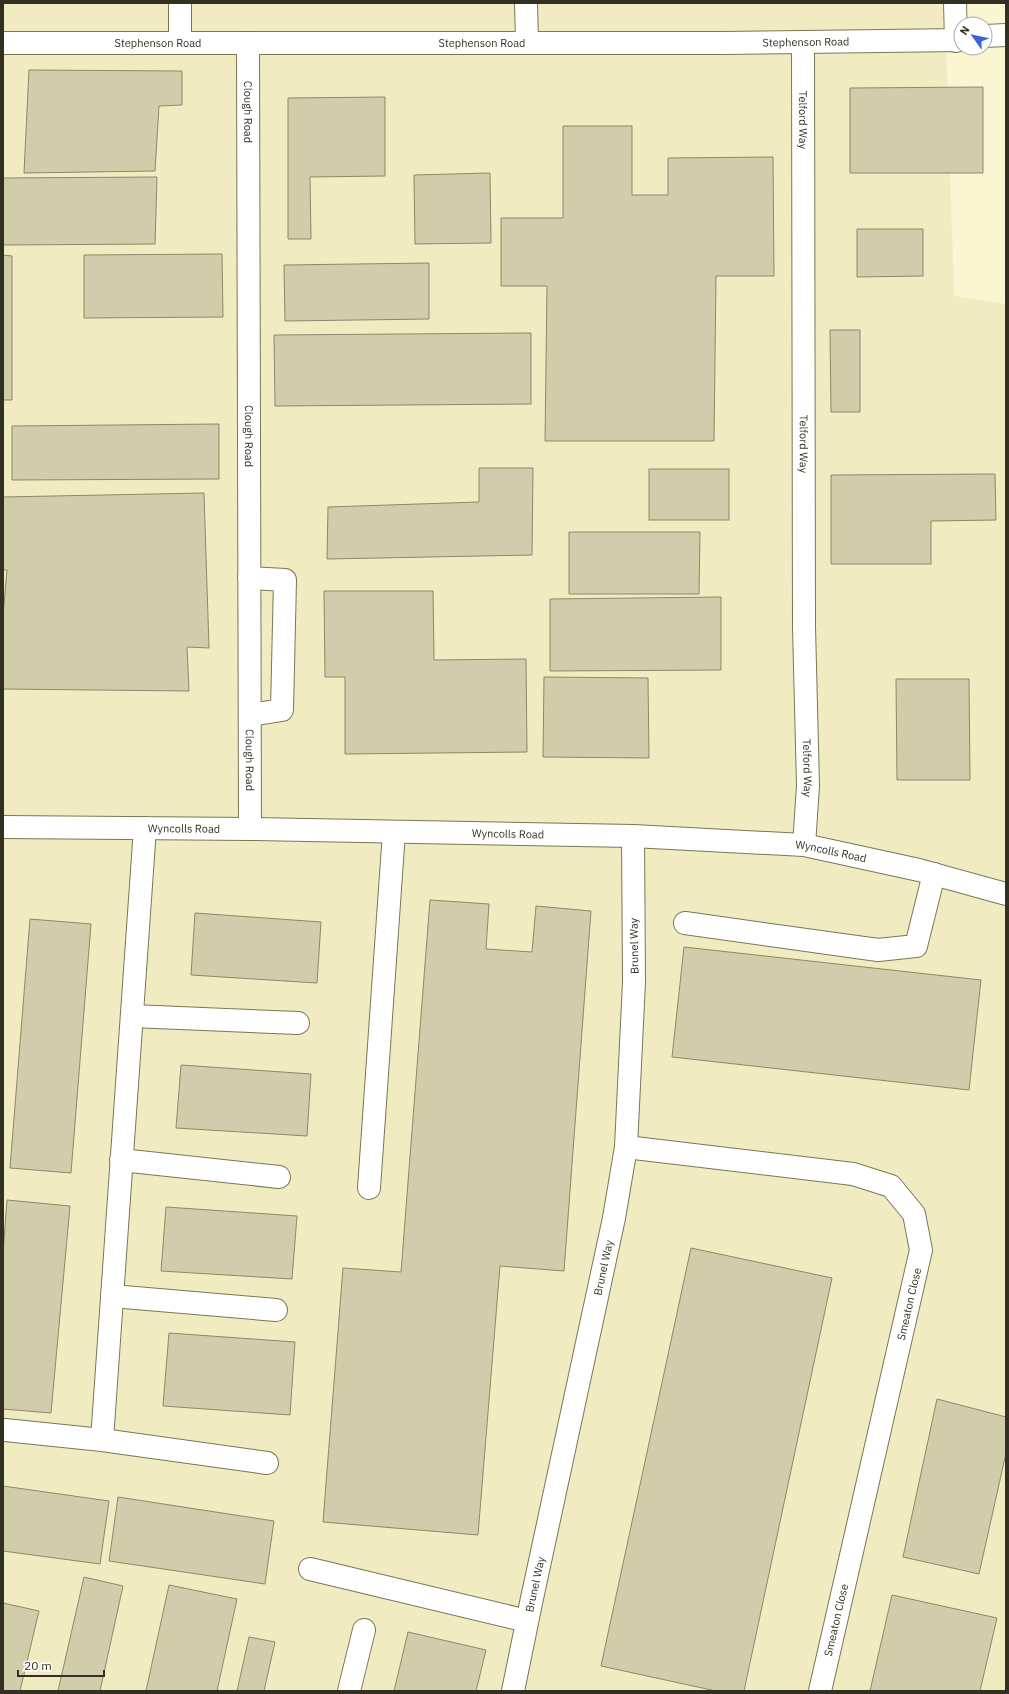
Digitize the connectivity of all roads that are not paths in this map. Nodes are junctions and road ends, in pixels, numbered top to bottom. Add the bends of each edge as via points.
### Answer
1 (180, 3) edge
2 (526, 3) edge
3 (956, 3) edge
4 (957, 16) edge
5 (953, 40) edge
6 (527, 42) junction
7 (803, 42) junction
8 (3, 43) edge
9 (180, 43) junction
10 (248, 43) junction
11 (249, 578) junction
12 (250, 715) junction
13 (3, 828) edge
14 (145, 828) junction
15 (250, 829) junction
16 (394, 832) junction
17 (633, 836) junction
18 (804, 845) junction
19 (934, 874) junction
20 (1006, 894) edge
21 (685, 923) dead end
22 (132, 1016) junction
23 (298, 1023) dead end
24 (626, 1146) junction
25 (121, 1160) junction
26 (279, 1177) dead end
27 (369, 1188) dead end
28 (112, 1296) junction
29 (276, 1310) dead end
30 (5, 1430) dead end
31 (102, 1440) junction
32 (267, 1463) dead end
33 (310, 1569) dead end
34 (527, 1621) junction
35 (364, 1630) dead end
36 (349, 1691) edge
37 (514, 1691) edge
38 (820, 1691) edge

1 - 9 street
2 - 6 street
3 - 4 street
5 - 7 street, Stephenson Road
6 - 7 street, Stephenson Road
6 - 10 street, Stephenson Road
7 - 18 street, Telford Way via 804,627 808,786
8 - 9 street, Stephenson Road
9 - 10 street, Stephenson Road
10 - 11 street, Clough Road
11 - 12 street, Clough Road
11 - 12 street via 285,580 282,710
12 - 15 street, Clough Road
13 - 14 street, Wyncolls Road
14 - 15 street, Wyncolls Road
14 - 22 street
15 - 16 street, Wyncolls Road
16 - 17 street, Wyncolls Road
16 - 27 street
17 - 18 street, Wyncolls Road
17 - 24 street, Brunel Way via 634,982
18 - 19 street, Wyncolls Road
19 - 20 street, Wyncolls Road
19 - 21 street via 916,946 878,950
22 - 23 street
22 - 25 street
24 - 34 street, Brunel Way via 594,1315
24 - 38 street, Smeaton Close via 853,1174 891,1186 914,1214 921,1250
25 - 26 street
25 - 28 street
28 - 29 street
28 - 31 street
30 - 31 street
31 - 32 street
33 - 34 street
34 - 37 street, Brunel Way
35 - 36 street

